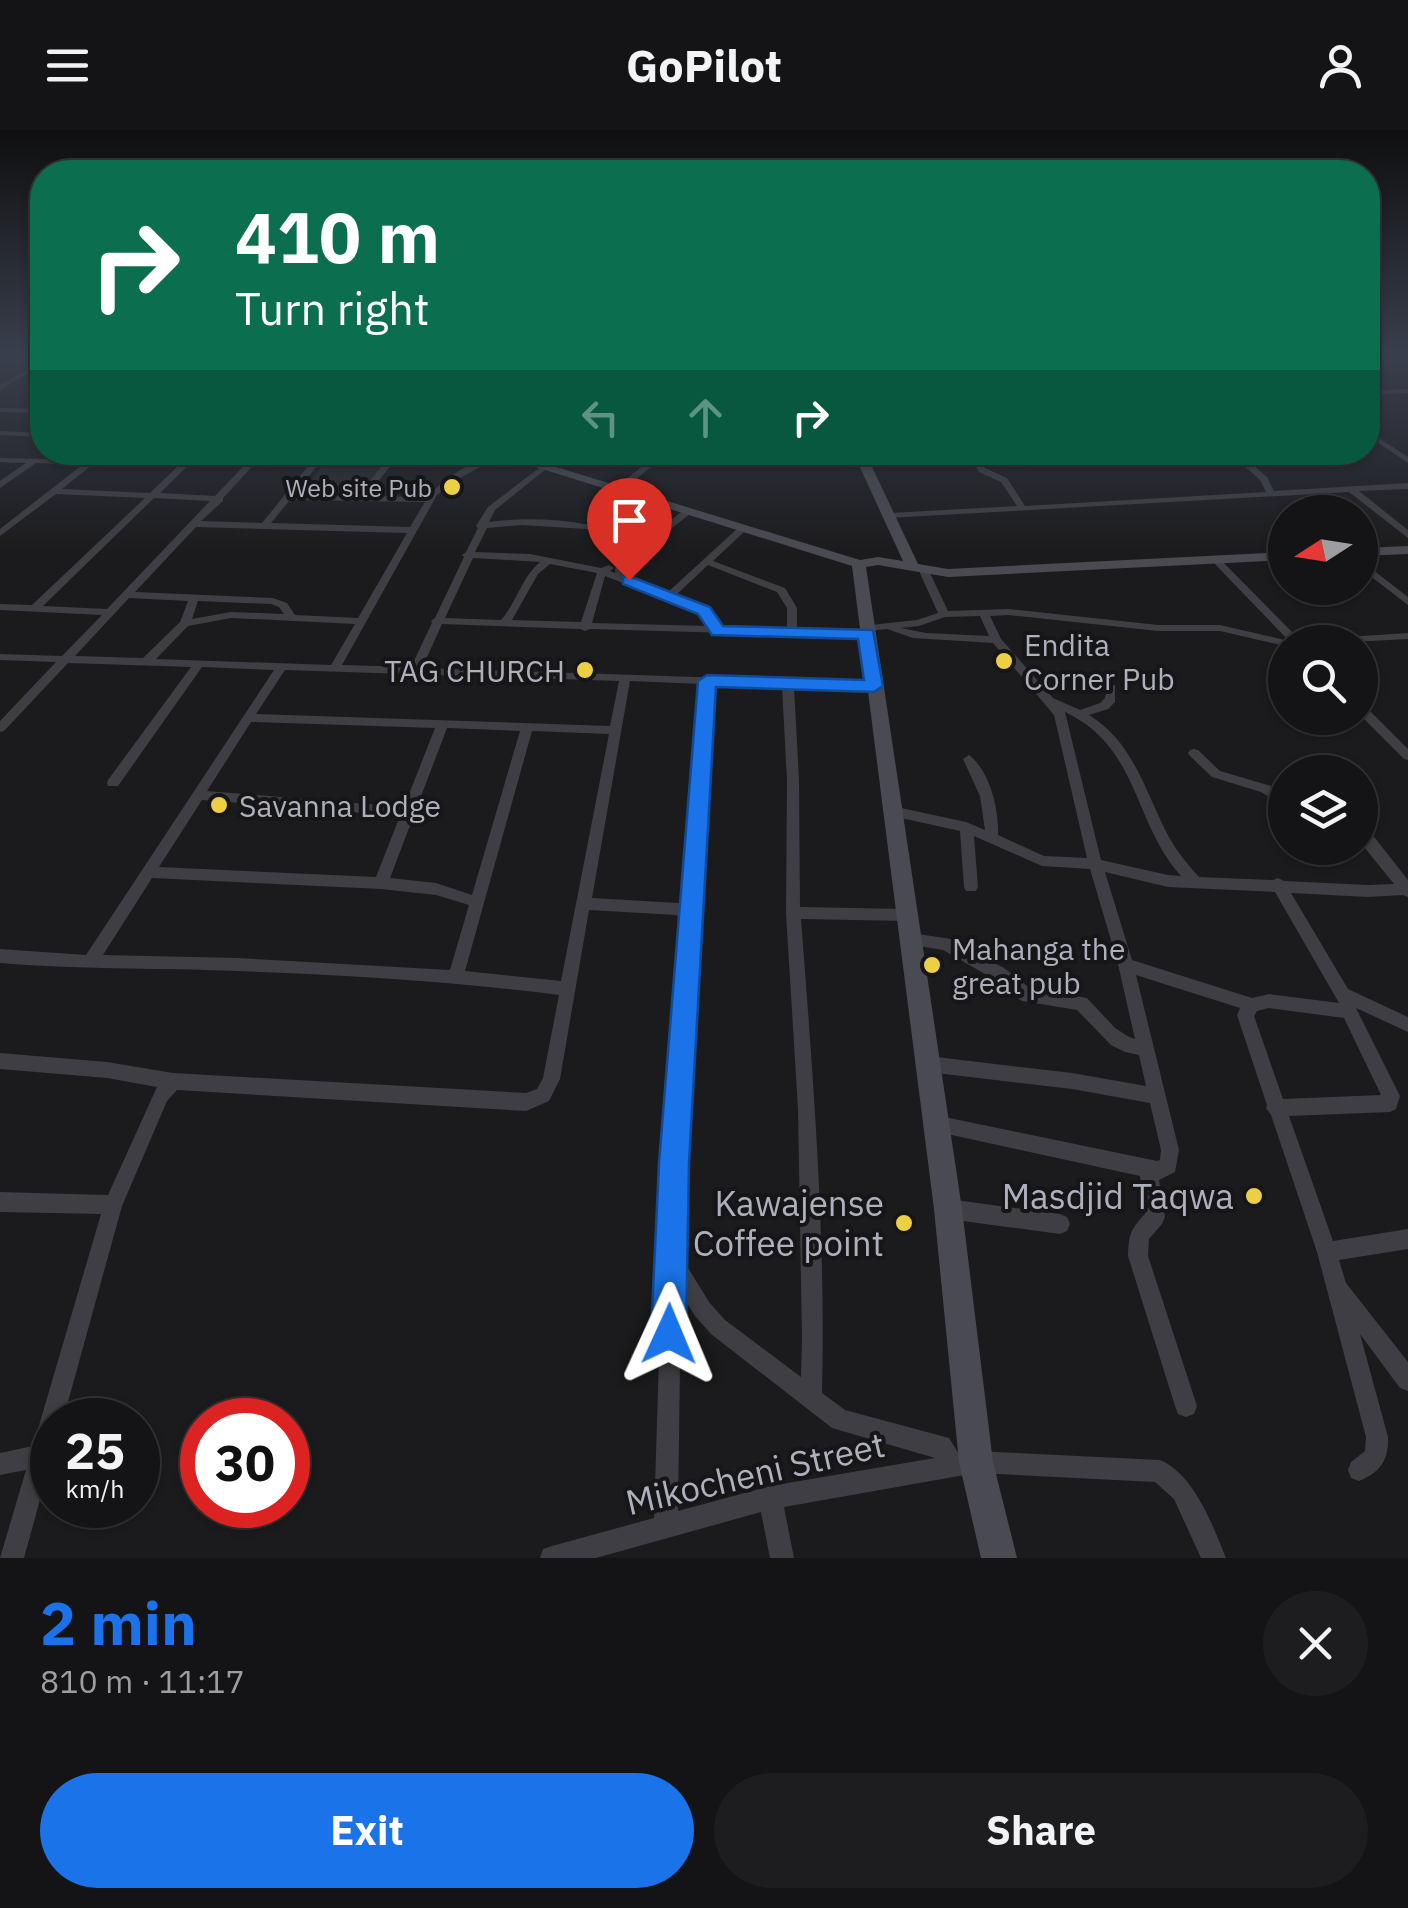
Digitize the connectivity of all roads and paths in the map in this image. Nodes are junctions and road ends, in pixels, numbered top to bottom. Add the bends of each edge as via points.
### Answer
1 (30, 427) edge
2 (0, 434) edge
3 (20, 434) junction
4 (30, 434) edge
5 (1380, 442) edge
6 (0, 460) edge
7 (1408, 461) edge
8 (30, 462) edge
9 (30, 465) edge
10 (87, 465) edge
11 (184, 465) edge
12 (250, 465) edge
13 (314, 465) edge
14 (387, 465) edge
15 (478, 465) edge
16 (536, 465) edge
17 (646, 465) edge
18 (865, 465) edge
19 (979, 465) edge
20 (1246, 465) edge
21 (542, 467) junction
22 (0, 485) edge
23 (1408, 486) edge
24 (296, 487) junction
25 (1350, 489) junction
26 (616, 490) junction
27 (1270, 490) junction
28 (56, 491) junction
29 (311, 495) junction
30 (152, 496) junction
31 (288, 496) junction
32 (363, 496) junction
33 (432, 497) junction
34 (220, 499) junction
35 (1022, 507) junction
36 (687, 512) junction
37 (890, 516) junction
38 (483, 522) junction
39 (198, 524) junction
40 (264, 526) junction
41 (742, 529) junction
42 (413, 530) junction
43 (0, 533) edge
44 (1408, 535) edge
45 (646, 543) junction
46 (1408, 550) edge
47 (1378, 551) edge
48 (467, 555) junction
49 (530, 557) junction
50 (1268, 557) edge
51 (550, 560) junction
52 (1216, 560) junction
53 (708, 562) junction
54 (619, 564) junction
55 (859, 564) junction
56 (918, 569) junction
57 (602, 570) junction
58 (534, 572) junction
59 (621, 578) junction
60 (1378, 578) edge
61 (674, 592) junction
62 (127, 595) junction
63 (194, 598) junction
64 (1408, 602) edge
65 (0, 607) edge
66 (35, 608) junction
67 (110, 612) junction
68 (516, 612) junction
69 (983, 612) junction
70 (948, 614) junction
71 (293, 619) junction
72 (360, 621) junction
73 (185, 622) junction
74 (436, 622) junction
75 (503, 624) junction
76 (527, 625) junction
77 (1279, 625) edge
78 (890, 627) junction
79 (585, 628) junction
80 (718, 631) junction
81 (866, 631) junction
82 (792, 633) junction
83 (977, 636) junction
84 (1408, 636) edge
85 (1378, 638) edge
86 (1268, 639) edge
87 (996, 640) junction
88 (0, 657) edge
89 (65, 658) junction
90 (146, 662) junction
91 (199, 664) junction
92 (280, 667) junction
93 (334, 669) junction
94 (415, 672) junction
95 (626, 678) junction
96 (707, 681) junction
97 (788, 683) junction
98 (874, 686) junction
99 (1111, 688) dead end
100 (1053, 702) junction
101 (1079, 714) junction
102 (249, 718) junction
103 (442, 726) junction
104 (1378, 726) edge
105 (0, 728) edge
106 (527, 729) junction
107 (616, 730) junction
108 (1194, 753) dead end
109 (1408, 756) edge
110 (969, 759) dead end
111 (112, 783) dead end
112 (1268, 790) edge
113 (198, 795) junction
114 (892, 811) junction
115 (407, 812) junction
116 (966, 826) junction
117 (992, 836) junction
118 (1378, 852) edge
119 (1096, 864) junction
120 (147, 872) junction
121 (381, 882) junction
122 (1196, 884) junction
123 (1278, 884) junction
124 (970, 887) dead end
125 (1407, 890) edge
126 (477, 902) junction
127 (583, 904) junction
128 (793, 913) junction
129 (904, 915) junction
130 (690, 916) junction
131 (912, 938) junction
132 (0, 956) edge
133 (90, 962) junction
134 (1126, 964) junction
135 (456, 978) junction
136 (568, 989) junction
137 (1347, 1002) junction
138 (1252, 1005) junction
139 (1408, 1025) edge
140 (1144, 1048) junction
141 (0, 1062) edge
142 (928, 1064) junction
143 (173, 1081) junction
144 (1156, 1096) junction
145 (1275, 1108) junction
146 (934, 1124) junction
147 (1148, 1170) junction
148 (0, 1202) edge
149 (113, 1205) junction
150 (948, 1209) junction
151 (1060, 1224) dead end
152 (1408, 1239) edge
153 (1327, 1252) junction
154 (670, 1256) junction
155 (1336, 1287) junction
156 (1408, 1380) edge
157 (811, 1397) junction
158 (55, 1398) edge
159 (1186, 1406) dead end
160 (30, 1458) edge
161 (0, 1464) edge
162 (965, 1464) junction
163 (1358, 1470) dead end
164 (30, 1487) edge
165 (770, 1498) junction
166 (666, 1526) junction
167 (578, 1556) edge
168 (12, 1558) edge
169 (552, 1558) edge
170 (782, 1558) edge
171 (999, 1558) edge
172 (1214, 1558) edge

1 - 3 street
2 - 3 street
3 - 4 street
5 - 7 street
6 - 8 street
9 - 22 street
10 - 28 street
11 - 30 street
12 - 34 street
13 - 24 street
14 - 32 street
15 - 33 street
16 - 21 street
17 - 26 street
18 - 37 street
19 - 35 street via 1004,480
20 - 27 street
21 - 26 street
21 - 38 street via 498,500
23 - 25 street
24 - 29 street
24 - 31 street
25 - 27 street
25 - 44 street
26 - 36 street
27 - 35 street
28 - 30 street
28 - 43 street
29 - 31 street
29 - 32 street
30 - 34 street
30 - 66 street
31 - 40 street
32 - 33 street
33 - 42 street
34 - 39 street
35 - 37 street
36 - 41 street
36 - 45 street
37 - 56 street
38 - 45 street via 600,528
38 - 48 street
39 - 40 street
39 - 62 street
40 - 42 street
41 - 53 street
41 - 55 street
42 - 72 street
45 - 54 street
46 - 47 street
48 - 49 street
48 - 74 street
49 - 51 street
49 - 58 street
50 - 52 street
51 - 57 street
51 - 58 street
52 - 56 street via 986,572
52 - 77 street
53 - 61 street
53 - 82 street via 781,590 792,608
54 - 57 street
54 - 59 street
55 - 56 street
55 - 81 street
56 - 70 street
57 - 59 street
57 - 79 street
58 - 68 street
59 - 61 street
60 - 64 street
61 - 80 street via 704,610
62 - 63 street
62 - 67 street
63 - 71 street via 273,602
63 - 73 street
65 - 66 street
66 - 67 street
67 - 89 street
68 - 75 street
68 - 76 street
69 - 70 street
69 - 86 street via 1204,626
69 - 87 street
70 - 78 street
70 - 83 street
71 - 72 street
71 - 73 street via 231,614
72 - 93 street
73 - 90 street
74 - 75 street
74 - 94 street
75 - 76 street
76 - 79 street
78 - 81 street
78 - 83 street via 911,637
79 - 80 street
80 - 82 street
81 - 82 street
81 - 98 street
83 - 87 street
84 - 85 street
87 - 100 street
88 - 89 street
89 - 90 street
89 - 105 street
90 - 91 street
91 - 92 street
91 - 111 street
92 - 93 street
92 - 102 street
93 - 94 street
94 - 95 street
95 - 96 street
95 - 107 street
96 - 97 street
96 - 130 street
97 - 98 street
97 - 128 street
98 - 114 street
99 - 101 street via 1104,706
100 - 101 street
100 - 119 street
101 - 122 street via 1118,750 1167,851
102 - 103 street
102 - 113 street
103 - 106 street
103 - 115 street
104 - 109 street
106 - 107 street
106 - 126 street
107 - 127 street
108 - 112 street via 1216,774
110 - 117 street via 985,791
113 - 115 street
113 - 120 street
114 - 116 street
114 - 129 street
115 - 121 street
116 - 117 street
116 - 124 street
117 - 119 street via 1042,860
118 - 125 street
119 - 122 street
119 - 134 street
120 - 121 street
120 - 133 street
121 - 126 street
122 - 123 street
123 - 125 street
123 - 137 street
126 - 135 street
127 - 130 street via 678,909
127 - 136 street
128 - 129 street
128 - 157 street via 807,1128
129 - 131 street
130 - 154 street
131 - 140 street via 946,944 1028,996 1081,1002 1116,1042
131 - 142 street
132 - 133 street
133 - 135 street
134 - 138 street
134 - 140 street
135 - 136 street
136 - 143 street via 549,1086 533,1101
137 - 138 street via 1342,1011 1268,1001
137 - 139 street
137 - 145 street via 1390,1103
138 - 145 street via 1245,1015
140 - 144 street
141 - 143 street
142 - 144 street
142 - 146 street
143 - 149 street
144 - 147 street via 1170,1150 1164,1169
145 - 153 street
146 - 147 street
146 - 150 street
147 - 159 street via 1154,1216 1139,1235 1138,1256
148 - 149 street
149 - 158 street
150 - 151 street
150 - 162 street
152 - 153 street
153 - 155 street
154 - 157 street via 712,1321
154 - 166 street
155 - 156 street
155 - 163 street via 1377,1437 1378,1454
157 - 162 street via 846,1423 941,1446
160 - 161 street
162 - 165 street, Mikocheni Street
162 - 171 street
162 - 172 street via 1160,1472 1182,1490
164 - 168 street
165 - 166 street, Mikocheni Street
165 - 170 street
166 - 167 street, Mikocheni Street
167 - 169 street, Mikocheni Street

